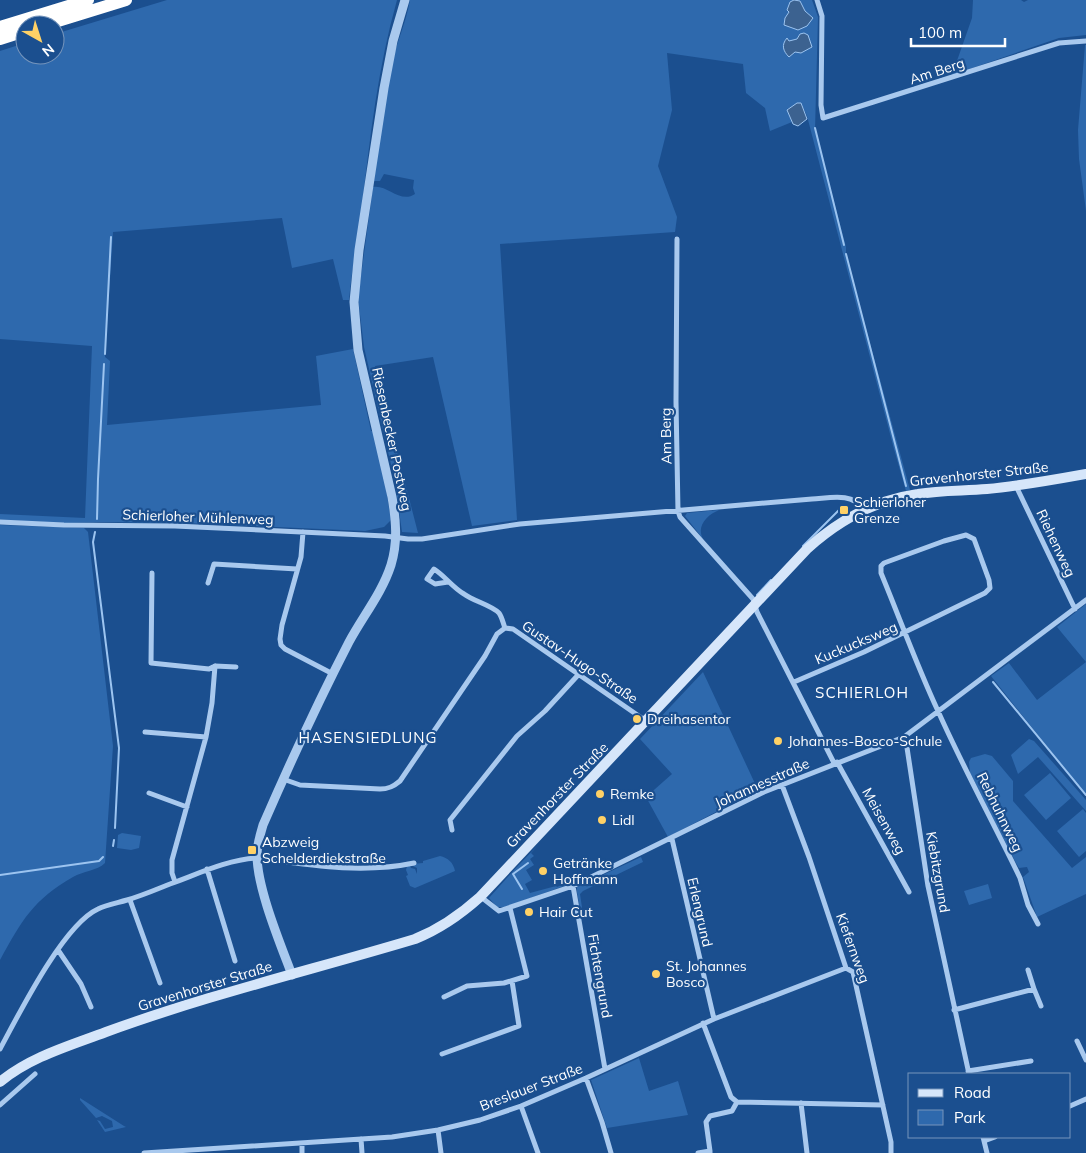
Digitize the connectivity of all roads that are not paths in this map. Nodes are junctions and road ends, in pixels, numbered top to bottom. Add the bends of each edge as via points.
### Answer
1 (88, 0) edge
2 (126, 0) edge
3 (405, 0) edge
4 (816, 0) edge
5 (65, 19) edge
6 (0, 27) edge
7 (15, 34) edge
8 (0, 39) edge
9 (1086, 40) edge
10 (678, 239) dead end
11 (1086, 474) edge
12 (1016, 486) junction
13 (863, 510) junction
14 (678, 511) junction
15 (0, 522) edge
16 (303, 532) junction
17 (396, 538) junction
18 (298, 569) junction
19 (152, 572) dead end
20 (448, 582) dead end
21 (208, 583) dead end
22 (1086, 600) edge
23 (754, 606) junction
24 (1075, 609) junction
25 (504, 628) junction
26 (905, 631) junction
27 (216, 666) junction
28 (236, 667) dead end
29 (334, 674) junction
30 (579, 674) junction
31 (794, 682) junction
32 (938, 711) junction
33 (646, 722) junction
34 (146, 732) dead end
35 (206, 737) junction
36 (904, 737) junction
37 (836, 763) junction
38 (283, 779) junction
39 (782, 785) junction
40 (149, 793) dead end
41 (187, 807) junction
42 (452, 830) dead end
43 (672, 839) junction
44 (257, 858) junction
45 (414, 863) dead end
46 (207, 869) junction
47 (175, 882) junction
48 (573, 886) junction
49 (909, 892) dead end
50 (480, 897) junction
51 (130, 900) junction
52 (510, 908) junction
53 (1038, 924) dead end
54 (58, 950) junction
55 (235, 960) dead end
56 (846, 968) junction
57 (1028, 970) dead end
58 (292, 975) junction
59 (512, 981) junction
60 (160, 983) dead end
61 (1034, 989) junction
62 (444, 997) dead end
63 (1041, 1006) dead end
64 (92, 1007) dead end
65 (954, 1010) junction
66 (714, 1019) junction
67 (704, 1023) junction
68 (1077, 1041) dead end
69 (0, 1049) edge
70 (442, 1054) dead end
71 (1086, 1060) edge
72 (1031, 1061) dead end
73 (605, 1069) junction
74 (969, 1073) edge
75 (35, 1074) dead end
76 (586, 1078) junction
77 (1, 1079) edge
78 (1086, 1099) edge
79 (737, 1102) junction
80 (800, 1104) junction
81 (0, 1105) edge
82 (882, 1105) junction
83 (520, 1106) junction
84 (1071, 1106) edge
85 (438, 1130) junction
86 (361, 1139) junction
87 (983, 1139) edge
88 (302, 1143) junction
89 (710, 1152) edge
90 (144, 1153) edge
91 (302, 1153) edge
92 (362, 1153) edge
93 (441, 1153) edge
94 (538, 1153) edge
95 (610, 1153) edge
96 (698, 1153) edge
97 (807, 1153) edge
98 (892, 1153) edge
99 (987, 1153) edge

1 - 6 highway
2 - 5 highway
3 - 17 street, Riesenbecker Postweg via 384,88 354,302 358,350 392,497
4 - 9 street, Am Berg via 822,16 823,118 1060,43
7 - 8 highway
10 - 14 street, Am Berg
11 - 12 main road, Gravenhorster Straße
12 - 13 main road, Gravenhorster Straße via 917,494
12 - 24 street, Riehenweg
13 - 14 street via 848,497
13 - 23 main road, Gravenhorster Straße via 819,539
14 - 17 street via 520,524 422,539
14 - 23 street via 753,599
15 - 16 street, Schierloher Mühlenweg
16 - 17 street, Schierloher Mühlenweg
16 - 18 street
17 - 29 street, Riesenbecker Postweg via 382,586
18 - 21 street via 214,564
18 - 29 street via 282,625 281,645
19 - 27 street via 151,663 209,669
20 - 25 street via 497,612
22 - 24 street, Johannesstraße
23 - 31 street, Meisenweg
23 - 33 main road, Gravenhorster Straße
24 - 32 street, Johannesstraße
25 - 30 street, Gustav-Hugo-Straße via 512,629
25 - 38 street, Gustav-Hugo-Straße via 400,782 388,789 380,789 300,785
26 - 26 street via 990,588 971,536 944,541 881,566
26 - 31 street, Kuckucksweg
26 - 32 street, Kuckucksweg
27 - 28 street
27 - 35 street
29 - 38 street, Riesenbecker Postweg
30 - 33 street, Gustav-Hugo-Straße
30 - 42 street via 546,711 517,736 450,820
31 - 37 street, Meisenweg
32 - 36 street, Johannesstraße
32 - 53 street, Rebhuhnweg via 1018,874
33 - 50 main road, Gravenhorster Straße
34 - 35 street
35 - 41 street
36 - 37 street, Johannesstraße
36 - 65 street, Kiebitzgrund via 928,886
37 - 39 street, Johannesstraße
37 - 49 street, Meisenweg
38 - 44 street, Riesenbecker Postweg via 263,825
39 - 43 street, Johannesstraße
39 - 56 street, Kiefernweg
40 - 41 street
41 - 47 street via 172,860
43 - 48 street, Johannesstraße
43 - 66 street, Erlengrund
44 - 45 street via 357,869
44 - 46 street
44 - 58 street, Riesenbecker Postweg via 264,893
46 - 47 street
46 - 55 street
47 - 51 street
48 - 52 street, Johannesstraße
48 - 73 street, Fichtengrund
50 - 52 street, Johannesstraße via 496,911
50 - 58 main road, Gravenhorster Straße via 444,925 415,939
51 - 54 street via 98,909 87,916
51 - 60 street
52 - 59 street via 527,976
54 - 64 street
54 - 69 street
56 - 66 street, Breslauer Straße
56 - 82 street, Kiefernweg via 853,972
57 - 61 street
58 - 77 main road, Gravenhorster Straße via 148,1016 36,1059
59 - 62 street via 467,986
59 - 70 street via 520,1026
61 - 63 street
61 - 65 street
65 - 74 street, Kiebitzgrund
66 - 67 street, Breslauer Straße
67 - 73 street, Breslauer Straße
67 - 79 street via 731,1097
68 - 71 street
72 - 74 street, Kiebitzgrund
73 - 76 street, Breslauer Straße
75 - 81 street
76 - 83 street, Breslauer Straße
76 - 95 street
78 - 84 street
79 - 80 street
79 - 89 street via 732,1111 707,1119
80 - 82 street
80 - 97 street
82 - 98 street, Kiefernweg
83 - 85 street, Breslauer Straße
83 - 94 street
85 - 86 street, Breslauer Straße
85 - 93 street
86 - 88 street, Breslauer Straße
86 - 92 street
87 - 99 street
88 - 90 street, Breslauer Straße
88 - 91 street
89 - 96 street

